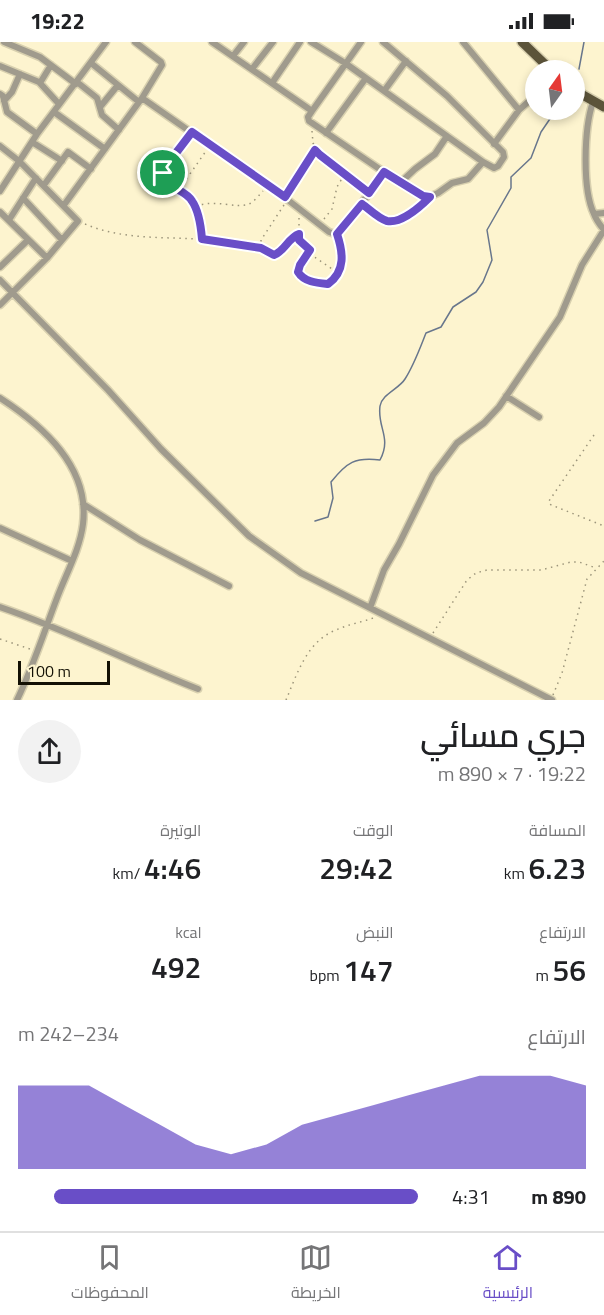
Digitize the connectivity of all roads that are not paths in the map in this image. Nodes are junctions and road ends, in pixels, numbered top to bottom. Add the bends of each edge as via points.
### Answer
1 (4, 42) edge
2 (106, 42) edge
3 (135, 42) edge
4 (213, 42) edge
5 (244, 42) edge
6 (273, 42) edge
7 (300, 42) edge
8 (311, 42) edge
9 (361, 42) edge
10 (383, 42) edge
11 (463, 42) edge
12 (523, 42) edge
13 (233, 56) junction
14 (540, 60) edge
15 (406, 61) junction
16 (91, 63) junction
17 (345, 63) junction
18 (51, 65) junction
19 (0, 66) edge
20 (252, 69) junction
21 (20, 74) junction
22 (366, 78) junction
23 (40, 83) junction
24 (77, 83) junction
25 (272, 83) junction
26 (118, 85) junction
27 (384, 91) junction
28 (0, 94) edge
29 (585, 97) edge
30 (141, 100) junction
31 (4, 101) junction
32 (593, 102) junction
33 (59, 104) junction
34 (525, 105) edge
35 (100, 107) junction
36 (604, 107) edge
37 (519, 110) junction
38 (312, 111) junction
39 (54, 112) junction
40 (119, 130) junction
41 (37, 134) junction
42 (326, 134) junction
43 (447, 136) junction
44 (32, 142) junction
45 (494, 144) junction
46 (0, 146) edge
47 (105, 149) junction
48 (19, 161) junction
49 (62, 161) junction
50 (483, 162) junction
51 (91, 169) junction
52 (384, 172) junction
53 (36, 178) junction
54 (400, 183) junction
55 (44, 185) junction
56 (0, 191) edge
57 (430, 197) junction
58 (23, 198) junction
59 (362, 204) junction
60 (64, 205) junction
61 (0, 212) edge
62 (604, 213) edge
63 (594, 214) junction
64 (9, 220) junction
65 (604, 230) edge
66 (28, 240) junction
67 (62, 240) junction
68 (47, 258) junction
69 (0, 267) edge
70 (0, 280) edge
71 (13, 293) junction
72 (0, 305) edge
73 (506, 396) junction
74 (0, 398) edge
75 (538, 417) dead end
76 (83, 504) junction
77 (0, 528) edge
78 (72, 561) junction
79 (229, 586) dead end
80 (0, 607) edge
81 (370, 608) junction
82 (48, 623) junction
83 (198, 689) dead end
84 (17, 700) edge
85 (552, 700) edge

1 - 18 street
2 - 16 street
3 - 30 street via 162,64
4 - 13 street
5 - 13 street
6 - 20 street
7 - 25 street
8 - 17 street
9 - 17 street
10 - 15 street
11 - 37 street
12 - 14 main road
13 - 20 street
15 - 27 street
15 - 45 street
16 - 24 street
16 - 26 street
17 - 22 street
17 - 38 street
18 - 23 street
18 - 24 street
19 - 21 street
20 - 25 street
21 - 23 street
21 - 31 street
22 - 27 street
22 - 42 street
23 - 33 street
24 - 33 street
24 - 35 street via 97,98
25 - 38 street
26 - 30 street
26 - 35 street
27 - 43 street
28 - 31 street
29 - 32 main road
30 - 40 street
30 - 59 street via 192,132 329,232 337,234
31 - 41 street via 7,112
32 - 36 main road
32 - 63 street via 586,144 587,190
33 - 39 street
34 - 37 street
35 - 40 street via 102,115
37 - 45 street
38 - 42 street via 309,121
39 - 41 street
39 - 47 street
40 - 47 street
41 - 44 street
42 - 52 street
43 - 50 street
43 - 54 street via 435,154
44 - 48 street
44 - 49 street
45 - 50 street via 503,152 503,159 496,168
46 - 48 street
47 - 51 street
48 - 53 street
48 - 56 street
49 - 51 street via 69,152
49 - 55 street
50 - 57 street via 468,178
51 - 60 street
52 - 54 street
52 - 59 street
53 - 55 street
53 - 58 street
54 - 57 street
55 - 60 street
57 - 59 street via 403,217 389,221
58 - 64 street
58 - 67 street
60 - 67 street via 78,221
61 - 64 street
62 - 63 street
63 - 65 street
64 - 66 street
65 - 73 street via 582,265 560,317
66 - 68 street
66 - 69 street
67 - 68 street
68 - 71 street
70 - 71 street
71 - 72 street
71 - 81 street via 249,536 301,573
73 - 75 street
73 - 81 street via 491,416 449,452 433,475 384,570
74 - 76 street via 38,424 58,447 74,472
76 - 78 street via 83,526
76 - 79 street via 140,540
77 - 78 street
78 - 82 street
80 - 82 street
81 - 85 street
82 - 83 street
82 - 84 street

